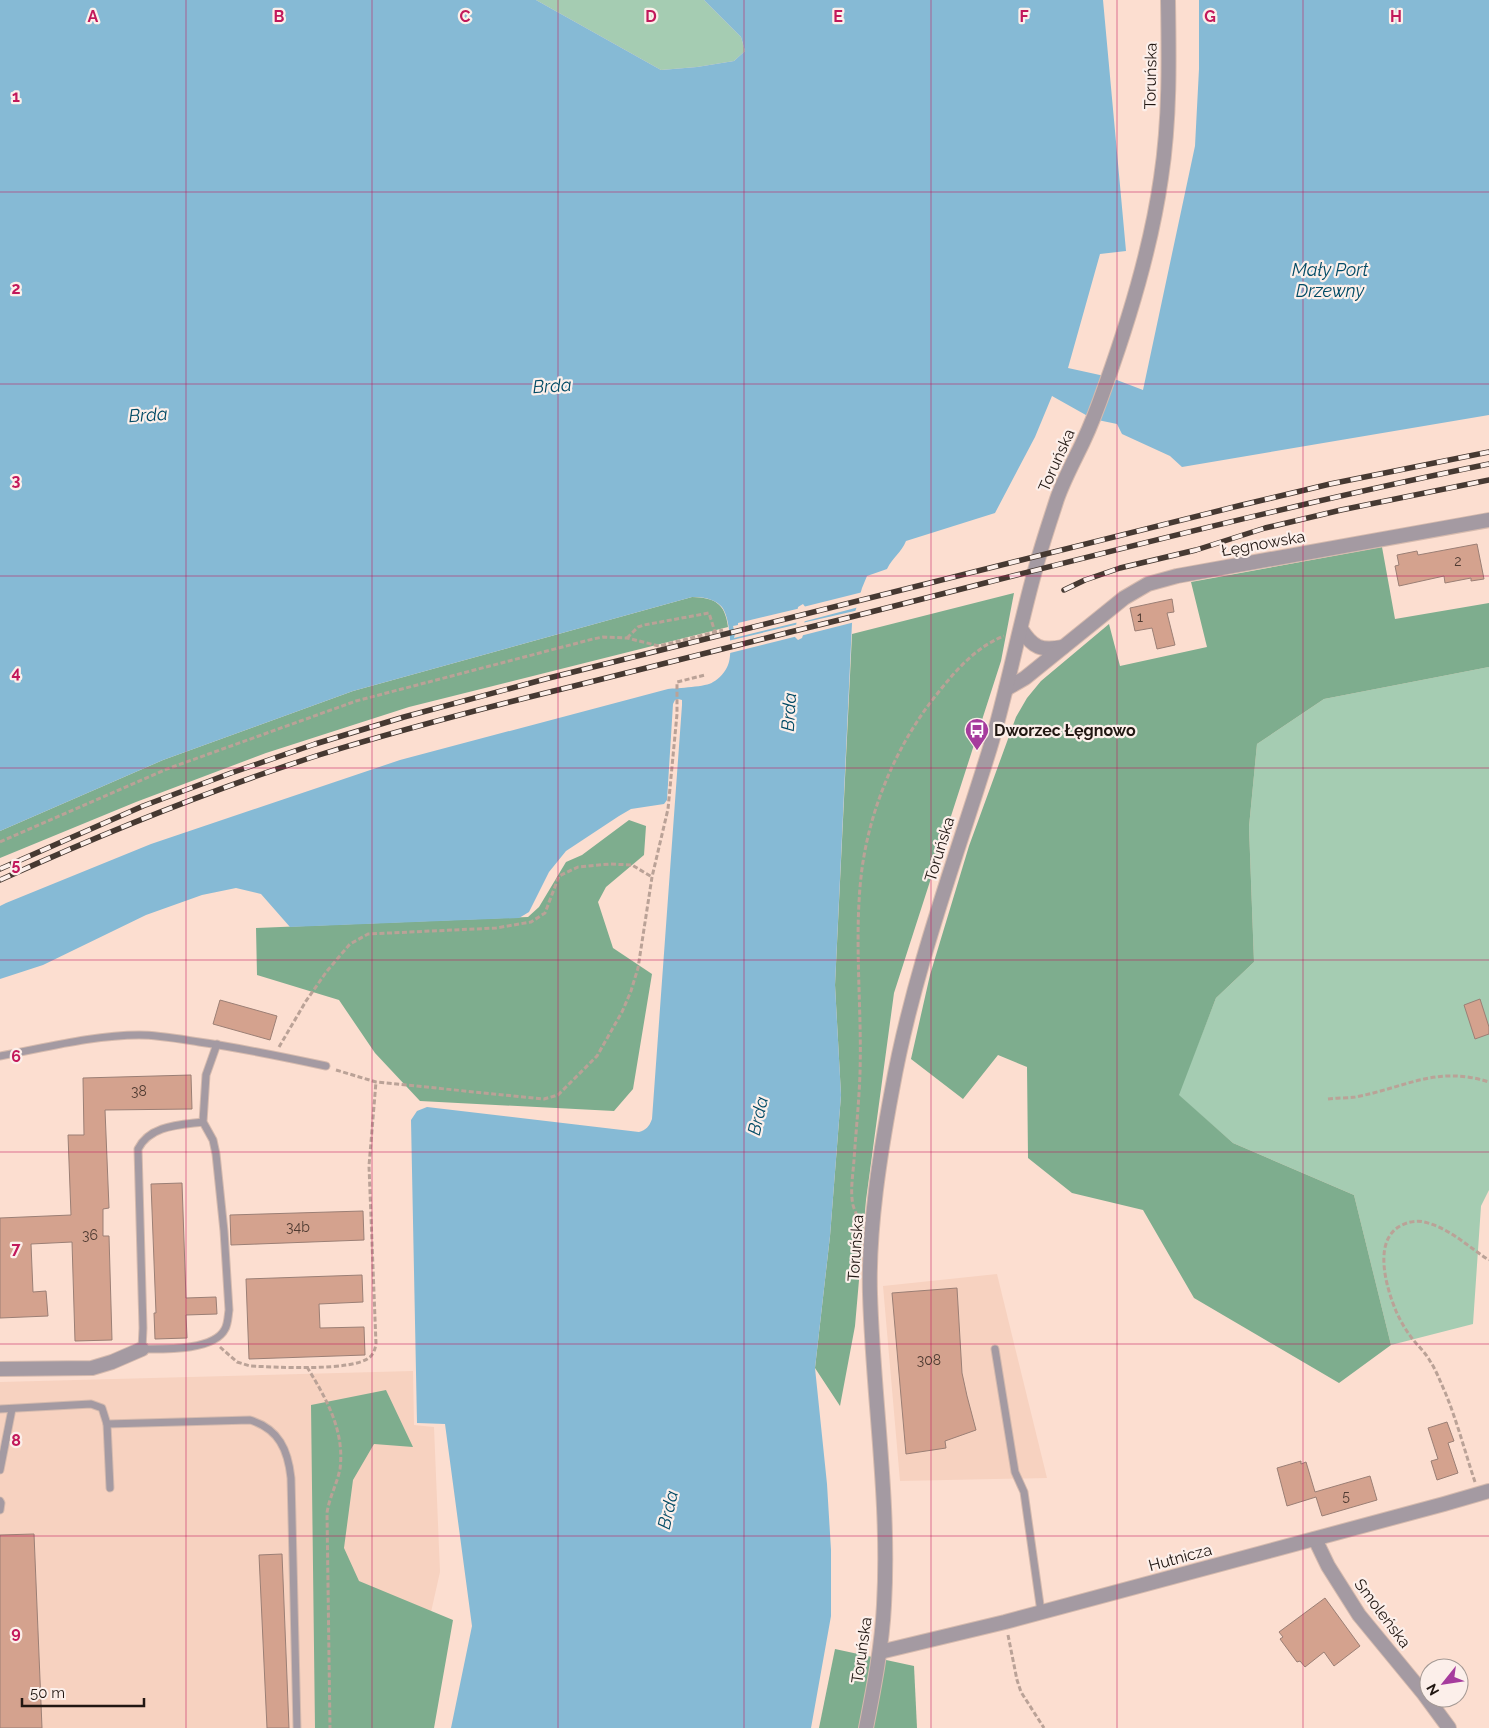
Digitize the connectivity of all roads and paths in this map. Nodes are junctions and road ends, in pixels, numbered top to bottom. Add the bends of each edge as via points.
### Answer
1 (1168, 0) edge
2 (1489, 520) edge
3 (1021, 629) junction
4 (723, 630) dead end
5 (715, 632) junction
6 (627, 638) junction
7 (1064, 647) junction
8 (705, 675) dead end
9 (1006, 690) junction
10 (0, 842) edge
11 (652, 877) junction
12 (217, 1044) junction
13 (275, 1055) junction
14 (0, 1056) edge
15 (326, 1066) joint
16 (376, 1082) junction
17 (1489, 1082) edge
18 (1328, 1099) dead end
19 (203, 1122) junction
20 (860, 1222) dead end
21 (1489, 1260) edge
22 (212, 1340) junction
23 (142, 1349) junction
24 (995, 1349) dead end
25 (307, 1366) junction
26 (0, 1369) edge
27 (0, 1409) edge
28 (12, 1409) junction
29 (107, 1424) junction
30 (0, 1470) edge
31 (110, 1488) dead end
32 (1483, 1493) edge
33 (0, 1501) edge
34 (0, 1510) edge
35 (1315, 1539) junction
36 (1041, 1612) junction
37 (1005, 1622) junction
38 (880, 1652) junction
39 (297, 1728) edge
40 (330, 1728) edge
41 (866, 1728) edge
42 (1044, 1728) edge
43 (1449, 1728) edge

1 - 3 street, Toruńska via 1167,108 1162,176 1145,263 1093,420 1060,490
2 - 7 street, Łęgnowska via 1177,576 1148,584 1124,598
3 - 7 street via 1028,640 1040,648
3 - 9 street, Toruńska
3 - 20 path via 978,649 926,708 902,746 872,823 861,876 859,910 861,1038 853,1206
4 - 5 path
5 - 6 path via 659,646
5 - 6 path via 709,612 644,625
6 - 10 path via 586,640 356,701 167,769
7 - 9 street, Łęgnowska
8 - 11 path via 676,682 677,714 668,809
9 - 38 street, Toruńska via 914,994 882,1149 871,1248 870,1290 884,1504 885,1601
11 - 13 path via 632,866 578,867 559,876 545,913 531,922 496,928 368,934 350,944 327,971
11 - 16 path via 638,968 625,1005 597,1056 558,1095 544,1099
12 - 13 lane
12 - 14 lane via 140,1035 108,1037
12 - 19 lane via 206,1075
13 - 15 lane
15 - 16 path
16 - 25 path via 369,1166 374,1351 370,1357 354,1364
17 - 18 path via 1440,1075 1356,1097
19 - 22 lane via 216,1154 229,1310 225,1331
19 - 23 lane via 159,1130 148,1136 138,1149
21 - 32 path via 1457,1236 1424,1222 1408,1222 1395,1228 1384,1250 1384,1276 1389,1294 1411,1337 1430,1360 1445,1392 1477,1486
22 - 23 lane via 185,1348
22 - 25 path via 237,1362 250,1366
23 - 26 street via 92,1368
24 - 36 lane via 1015,1472 1024,1492
25 - 40 path via 336,1422 340,1445 340,1468 329,1499 326,1522
27 - 28 lane
28 - 29 lane via 91,1404 102,1408
28 - 30 lane
29 - 31 lane
29 - 39 lane via 250,1420 260,1423 278,1437 288,1458 291,1478
32 - 35 street, Hutnicza
33 - 34 lane
35 - 36 street, Hutnicza
35 - 43 street, Smoleńska via 1359,1615
36 - 37 street, Hutnicza
37 - 38 street, Hutnicza
37 - 42 path via 1021,1692
38 - 41 street, Toruńska

